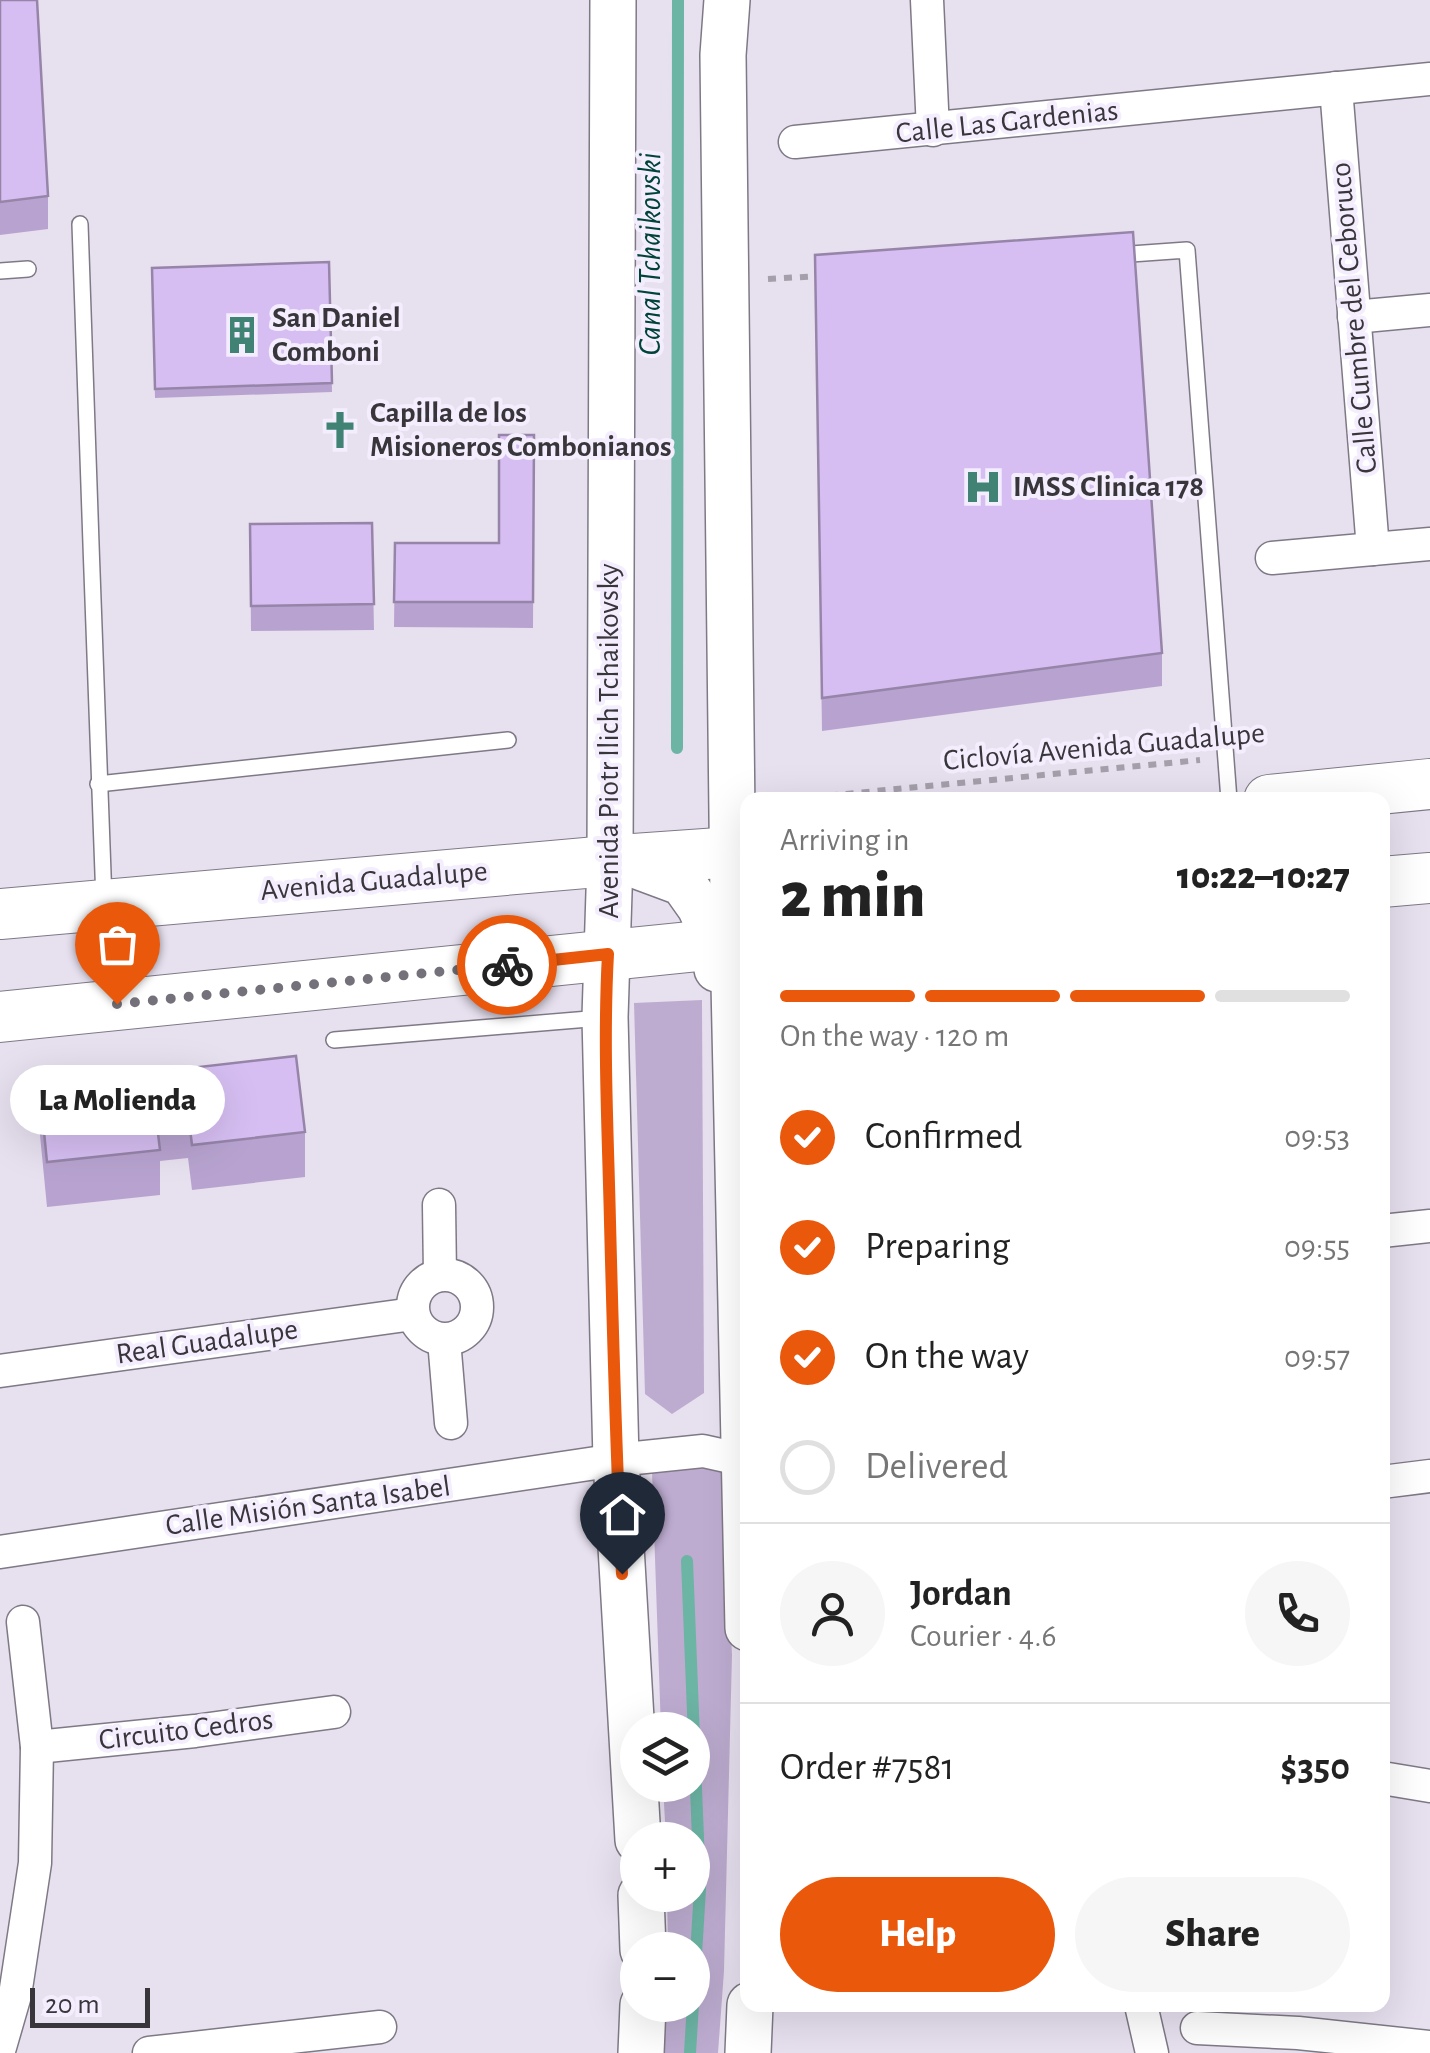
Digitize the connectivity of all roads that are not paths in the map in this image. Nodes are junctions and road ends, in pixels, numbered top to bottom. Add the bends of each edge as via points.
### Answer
1 (614, 0) edge
2 (727, 0) edge
3 (928, 0) edge
4 (1430, 79) edge
5 (1336, 88) junction
6 (934, 130) junction
7 (796, 142) dead end
8 (80, 224) dead end
9 (1110, 256) edge
10 (28, 269) dead end
11 (0, 271) edge
12 (1430, 310) edge
13 (1354, 317) junction
14 (1430, 544) edge
15 (1373, 549) junction
16 (1272, 558) dead end
17 (508, 740) dead end
18 (98, 784) junction
19 (1430, 784) edge
20 (1228, 792) edge
21 (1350, 792) edge
22 (740, 852) edge
23 (615, 860) junction
24 (1430, 878) edge
25 (1390, 881) edge
26 (104, 905) junction
27 (0, 914) edge
28 (732, 943) edge
29 (608, 954) junction
30 (0, 1016) edge
31 (605, 1018) junction
32 (334, 1040) dead end
33 (438, 1205) dead end
34 (1430, 1226) edge
35 (1390, 1230) edge
36 (740, 1254) edge
37 (440, 1275) junction
38 (413, 1314) junction
39 (444, 1340) junction
40 (0, 1370) edge
41 (450, 1422) dead end
42 (740, 1459) edge
43 (616, 1460) junction
44 (1430, 1476) edge
45 (1390, 1481) edge
46 (0, 1552) edge
47 (23, 1622) dead end
48 (334, 1712) dead end
49 (38, 1746) junction
50 (1390, 1779) edge
51 (1430, 1786) edge
52 (637, 1822) edge
53 (750, 2012) edge
54 (1143, 2012) edge
55 (1294, 2019) edge
56 (643, 2022) edge
57 (380, 2027) dead end
58 (1197, 2028) dead end
59 (1430, 2047) edge
60 (0, 2048) edge
61 (149, 2053) edge
62 (641, 2053) edge
63 (748, 2053) edge
64 (1152, 2053) edge

1 - 23 street, Avenida Piotr Ilich Tchaikovsky
2 - 22 street via 726,283
3 - 6 street
4 - 5 street, Calle Las Gardenias
5 - 6 street, Calle Las Gardenias
5 - 13 street, Calle Cumbre del Ceboruco
6 - 7 street, Calle Las Gardenias
8 - 18 lane
9 - 20 lane via 1186,250
10 - 11 lane
12 - 13 street
13 - 15 street, Calle Cumbre del Ceboruco
14 - 15 street
15 - 16 street
17 - 18 lane
18 - 26 lane
19 - 21 main road
22 - 23 main road, Avenida Guadalupe
22 - 28 street
23 - 26 main road, Avenida Guadalupe
23 - 28 street via 683,883 714,936
23 - 29 street, Avenida Piotr Ilich Tchaikovsky
24 - 25 main road
26 - 27 main road, Avenida Guadalupe
28 - 29 main road
28 - 36 street
29 - 30 main road
29 - 31 street, Avenida Piotr Ilich Tchaikovsky
31 - 32 lane
31 - 43 street, Avenida Piotr Ilich Tchaikovsky
33 - 37 street
34 - 35 street
37 - 38 street via 421,1285
37 - 39 street via 470,1286 478,1306 472,1326
38 - 39 street via 424,1332
38 - 40 street, Real Guadalupe
39 - 41 street
42 - 43 street, Calle Misión Santa Isabel via 702,1451
43 - 46 street, Calle Misión Santa Isabel
43 - 52 street, Avenida Piotr Ilich Tchaikovsky
44 - 45 street
47 - 49 street
48 - 49 street, Circuito Cedros
49 - 60 street via 36,1863
50 - 51 street
53 - 63 street
54 - 64 street
55 - 58 street
55 - 59 street
56 - 62 street
57 - 61 street

